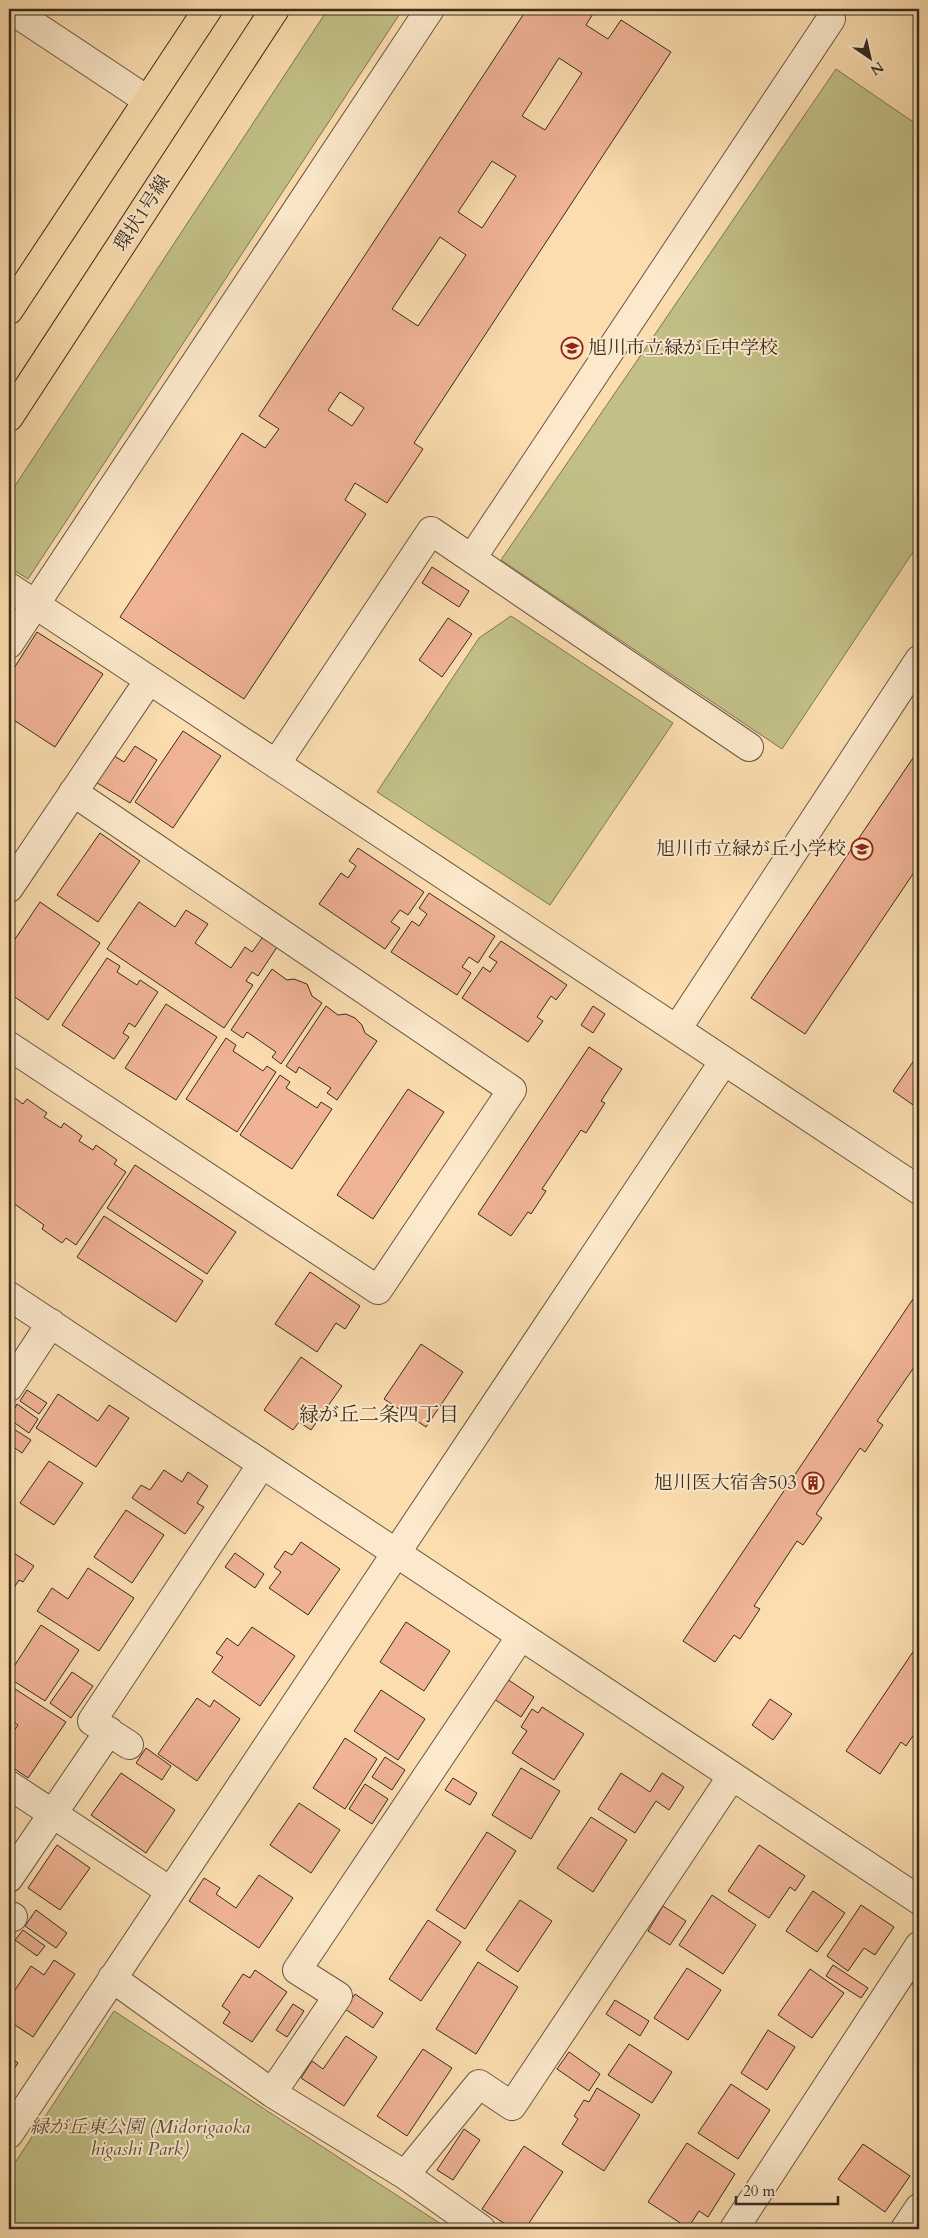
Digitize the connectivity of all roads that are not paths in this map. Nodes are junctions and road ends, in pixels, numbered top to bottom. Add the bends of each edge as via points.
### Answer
1 (10, 9) edge
2 (208, 9) edge
3 (275, 9) edge
4 (430, 9) edge
5 (831, 19) dead end
6 (147, 100) junction
7 (9, 310) edge
8 (9, 417) edge
9 (472, 558) junction
10 (9, 587) edge
11 (35, 604) junction
12 (9, 644) edge
13 (919, 660) edge
14 (149, 680) junction
15 (749, 747) dead end
16 (276, 764) junction
17 (73, 792) junction
18 (9, 888) edge
19 (677, 1029) junction
20 (9, 1046) edge
21 (724, 1061) junction
22 (919, 1190) edge
23 (9, 1296) edge
24 (50, 1323) junction
25 (9, 1387) edge
26 (262, 1464) junction
27 (396, 1553) junction
28 (521, 1636) junction
29 (732, 1776) junction
30 (9, 1786) edge
31 (52, 1814) junction
32 (9, 1878) edge
33 (170, 1891) junction
34 (919, 1900) edge
35 (919, 1946) edge
36 (112, 1978) junction
37 (272, 2093) junction
38 (9, 2134) edge
39 (405, 2176) junction
40 (919, 2208) edge
41 (480, 2229) edge
42 (734, 2229) edge
43 (905, 2229) edge

1 - 6 street
2 - 6 main road
3 - 8 main road, 環状1号線
4 - 11 street
5 - 9 street
6 - 7 main road
9 - 15 street
9 - 16 street via 431,531
10 - 11 street
11 - 12 street
11 - 14 street
13 - 19 street
14 - 16 street
14 - 17 street
16 - 19 street
17 - 18 street
17 - 20 street via 512,1090 378,1290
19 - 21 street
21 - 22 street
21 - 27 street
23 - 24 street
24 - 25 street
24 - 26 street
26 - 27 street
26 - 31 street via 92,1721 119,1738
27 - 28 street
27 - 33 street
28 - 29 street
28 - 37 street via 297,1970 338,1996
29 - 34 street
29 - 39 street via 512,2106 479,2084
30 - 31 street
31 - 32 street
31 - 33 street
33 - 36 street
35 - 42 street
36 - 37 street
36 - 38 street
37 - 39 street
39 - 41 street
40 - 43 street

